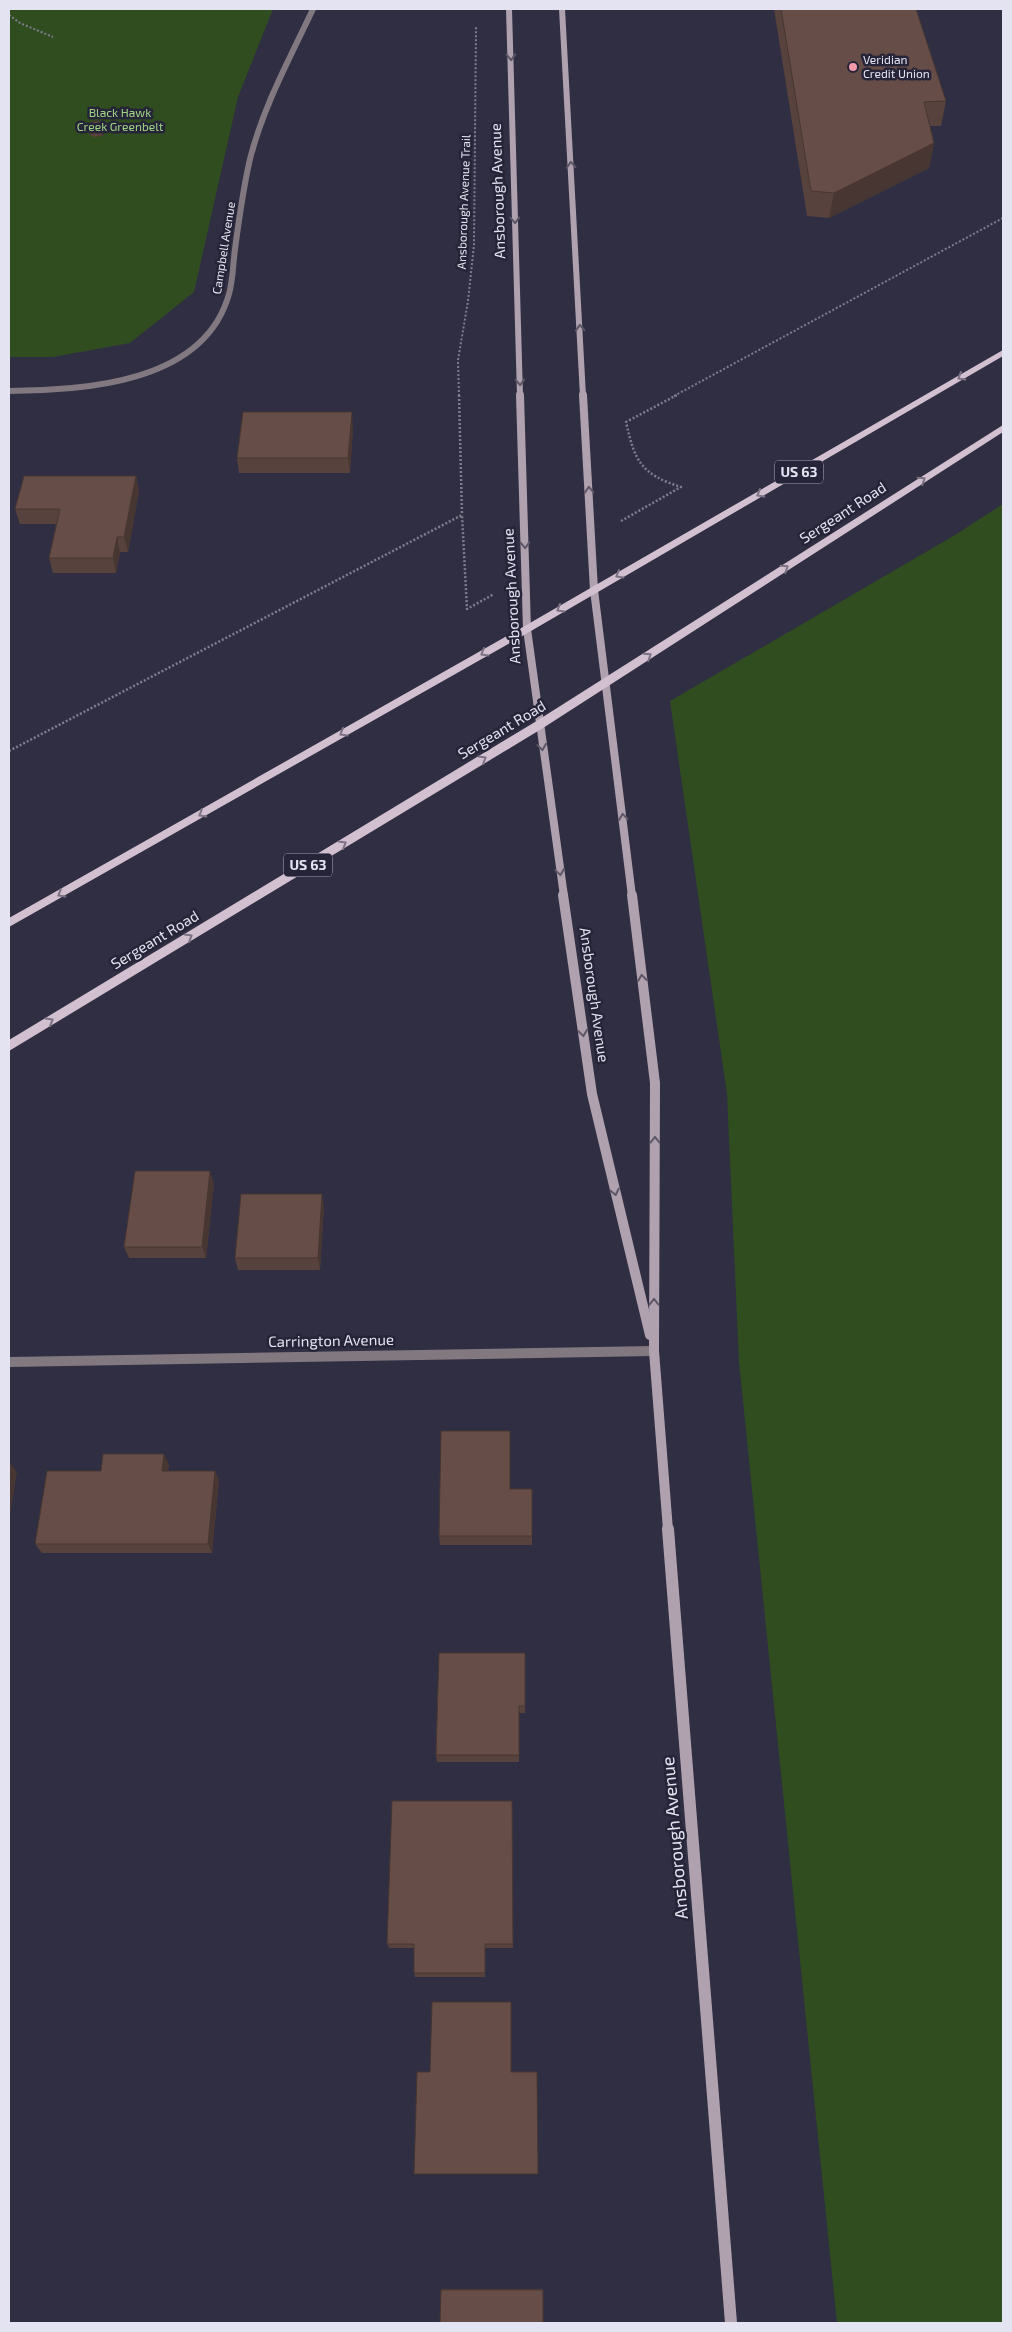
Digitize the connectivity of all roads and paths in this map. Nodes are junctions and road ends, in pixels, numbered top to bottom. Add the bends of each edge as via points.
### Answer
1 (313, 9) edge
2 (509, 9) edge
3 (562, 9) edge
4 (9, 15) edge
5 (476, 19) dead end
6 (53, 37) dead end
7 (1003, 218) edge
8 (1003, 353) edge
9 (9, 391) edge
10 (1003, 428) edge
11 (666, 495) dead end
12 (462, 515) junction
13 (594, 590) junction
14 (486, 599) dead end
15 (527, 629) junction
16 (607, 682) junction
17 (539, 725) junction
18 (9, 750) edge
19 (9, 923) edge
20 (9, 1046) edge
21 (654, 1351) junction
22 (9, 1362) edge
23 (731, 2323) edge

1 - 9 street, Campbell Avenue via 256,138 248,169 230,296 215,327 178,359 131,379 58,391
2 -> 15 main road, Ansborough Avenue
13 -> 3 main road, Ansborough Avenue
4 - 6 path
5 - 12 path, Ansborough Avenue Trail via 474,245 458,360
7 - 11 path via 626,422 634,457 646,473 659,481 681,487
8 -> 13 main road, US 63
16 -> 10 main road, Sergeant Road / US 63
12 - 14 path, Ansborough Avenue Trail via 467,609
12 - 18 path
13 -> 15 main road, US 63
13 - 16 main road, Ansborough Avenue
15 - 17 main road, Ansborough Avenue
15 -> 19 main road, US 63
16 - 17 main road, Sergeant Road / US 63
21 -> 16 main road, Ansborough Avenue via 655,1083
20 -> 17 main road, Sergeant Road / US 63
17 -> 21 main road, Ansborough Avenue via 592,1094
21 - 22 street, Carrington Avenue
21 - 23 main road, Ansborough Avenue

